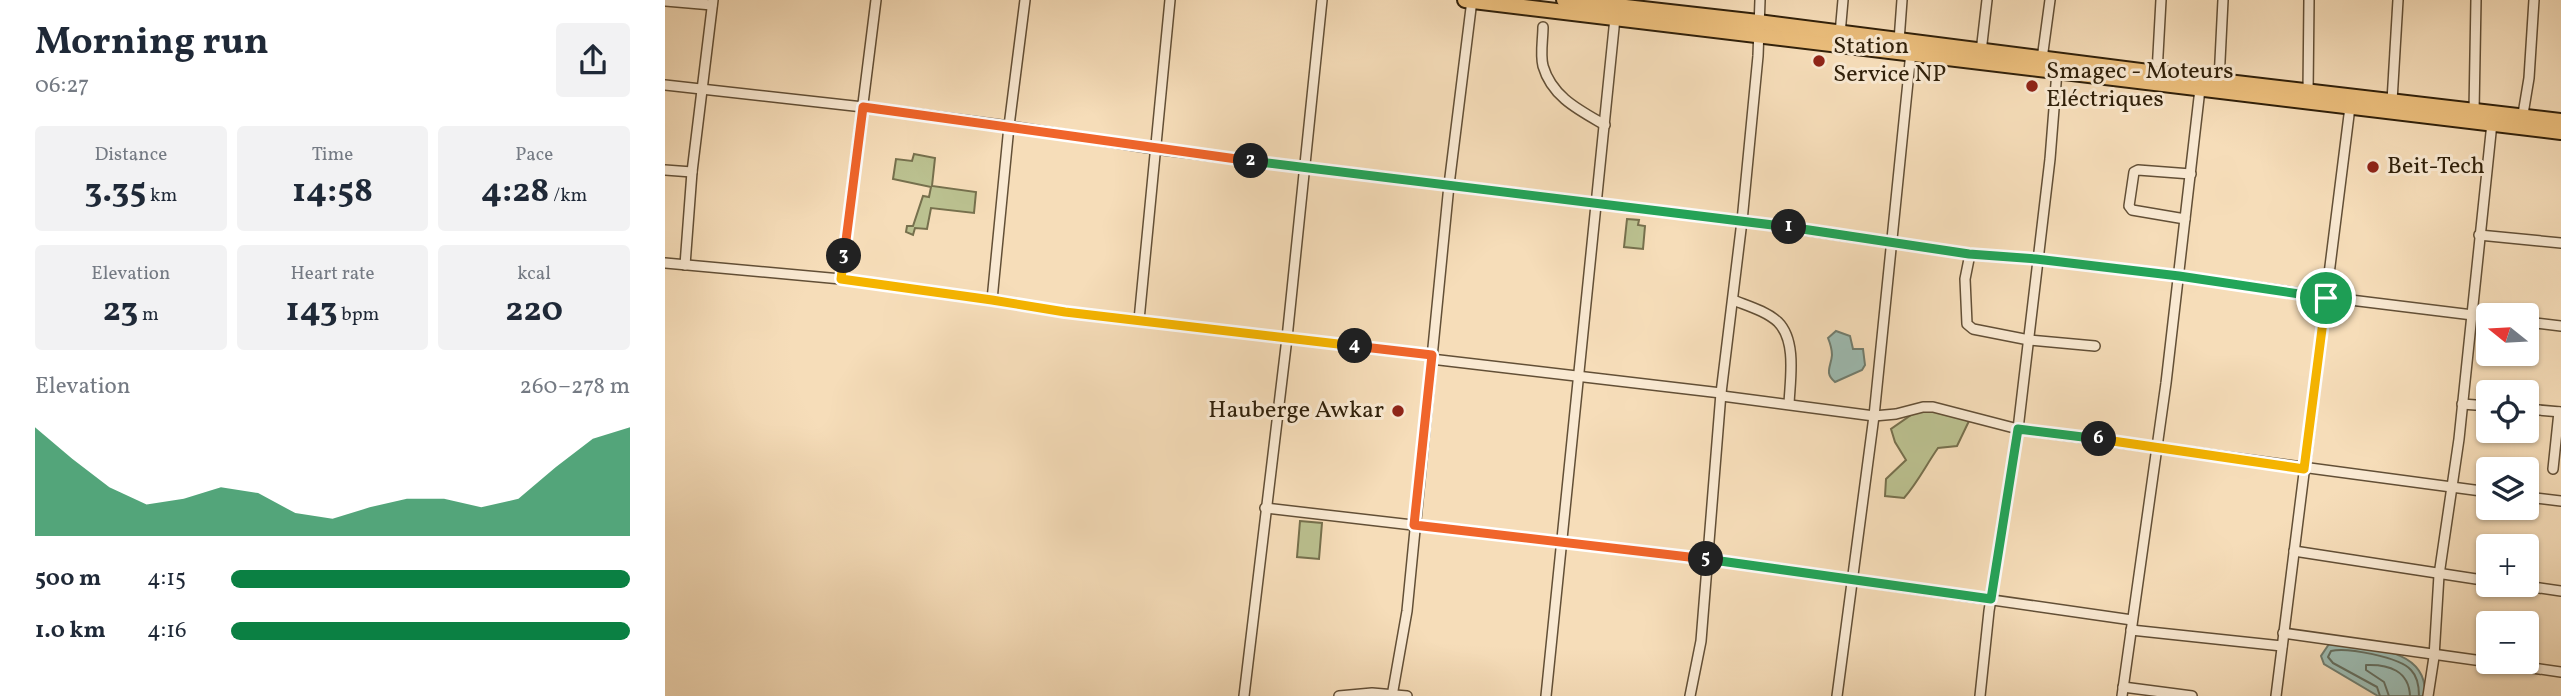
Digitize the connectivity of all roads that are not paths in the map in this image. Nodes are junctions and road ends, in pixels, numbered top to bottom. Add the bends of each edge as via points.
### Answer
1 (876, 0) edge
2 (1025, 0) edge
3 (1170, 0) edge
4 (1322, 0) edge
5 (1465, 0) edge
6 (1472, 0) edge
7 (1564, 0) edge
8 (1760, 0) edge
9 (1843, 0) edge
10 (1902, 0) edge
11 (1987, 0) edge
12 (2050, 0) edge
13 (2161, 0) edge
14 (2223, 0) edge
15 (2309, 0) edge
16 (2398, 0) edge
17 (2476, 0) edge
18 (2534, 0) edge
19 (665, 1) edge
20 (712, 2) edge
21 (1675, 6) edge
22 (1617, 8) edge
23 (1543, 27) dead end
24 (1759, 28) junction
25 (1840, 34) junction
26 (1899, 41) junction
27 (1911, 52) junction
28 (1981, 52) junction
29 (2042, 59) junction
30 (2057, 71) junction
31 (2157, 73) junction
32 (2219, 81) junction
33 (665, 85) edge
34 (701, 88) junction
35 (2200, 89) junction
36 (2308, 92) junction
37 (2392, 102) junction
38 (863, 107) junction
39 (2350, 107) junction
40 (2474, 111) junction
41 (2561, 121) edge
42 (2522, 122) junction
43 (2491, 123) junction
44 (1605, 125) junction
45 (1009, 126) junction
46 (2561, 132) edge
47 (1155, 149) junction
48 (1303, 167) junction
49 (665, 170) edge
50 (692, 172) junction
51 (2191, 174) junction
52 (1449, 185) junction
53 (1598, 203) junction
54 (2185, 219) junction
55 (1742, 221) junction
56 (2479, 235) junction
57 (1892, 242) junction
58 (2561, 243) edge
59 (1969, 254) junction
60 (2036, 259) junction
61 (665, 263) edge
62 (685, 265) junction
63 (2179, 276) junction
64 (841, 279) junction
65 (2326, 298) junction
66 (992, 300) junction
67 (1733, 300) junction
68 (2470, 315) junction
69 (2476, 316) edge
70 (1139, 320) junction
71 (2539, 323) edge
72 (2561, 326) edge
73 (1287, 338) junction
74 (2029, 340) junction
75 (2095, 346) dead end
76 (1432, 357) junction
77 (1579, 376) junction
78 (1721, 395) junction
79 (1790, 404) junction
80 (2462, 404) junction
81 (2476, 405) edge
82 (2539, 411) edge
83 (2560, 412) edge
84 (1874, 415) junction
85 (2018, 429) junction
86 (2157, 446) junction
87 (2304, 469) junction
88 (2553, 469) dead end
89 (2453, 487) junction
90 (2476, 490) edge
91 (2539, 498) edge
92 (2561, 501) edge
93 (1265, 508) junction
94 (1414, 525) junction
95 (1563, 542) junction
96 (2294, 551) junction
97 (1707, 559) junction
98 (2439, 575) junction
99 (2476, 579) edge
100 (1853, 580) junction
101 (2539, 588) edge
102 (2561, 591) edge
103 (1991, 599) junction
104 (2131, 625) junction
105 (2283, 633) junction
106 (2282, 646) junction
107 (2434, 656) junction
108 (2561, 672) edge
109 (2122, 691) edge
110 (1392, 695) edge
111 (1244, 696) edge
112 (1339, 696) edge
113 (1407, 696) edge
114 (1546, 696) edge
115 (1690, 696) edge
116 (1837, 696) edge
117 (1980, 696) edge
118 (2192, 696) edge
119 (2276, 696) edge
120 (2428, 696) edge

1 - 38 street
2 - 45 street
3 - 47 street
4 - 48 street
5 - 6 highway
6 - 22 highway
6 - 52 street
7 - 22 highway
8 - 24 street
9 - 25 street
10 - 26 street
11 - 28 street
12 - 29 street
13 - 31 street
14 - 32 street
15 - 36 street
16 - 37 street
17 - 40 street
18 - 42 street
19 - 20 street
20 - 34 street
21 - 22 highway
21 - 24 highway
22 - 24 highway
22 - 44 street
23 - 44 street via 1543,64 1553,86 1567,103
24 - 25 highway
24 - 27 highway
24 - 55 street
25 - 26 highway
26 - 28 highway
27 - 30 highway
27 - 57 street
28 - 29 highway
29 - 31 highway
30 - 35 highway
30 - 60 street
31 - 32 highway
32 - 36 highway
33 - 34 street
34 - 38 street
34 - 50 street
35 - 39 highway
35 - 51 street
36 - 37 highway
37 - 40 highway
38 - 45 street
38 - 64 street
39 - 43 highway
39 - 65 street
40 - 42 highway
41 - 42 highway
42 - 43 highway
42 - 46 highway
43 - 56 street
44 - 53 street
45 - 47 street
45 - 66 street
47 - 48 street
47 - 70 street
48 - 52 street
48 - 73 street
49 - 50 street
50 - 62 street
51 - 54 street
51 - 54 street via 2138,170 2132,179 2132,210
52 - 53 street
52 - 76 street
53 - 55 street
53 - 77 street
54 - 63 street
55 - 57 street
55 - 67 street
56 - 58 street
56 - 68 street
57 - 59 street
57 - 84 street
59 - 60 street
59 - 74 street via 1965,279 1968,324 1973,329
60 - 63 street
60 - 74 street
61 - 62 street
62 - 64 street
63 - 65 street
63 - 86 street
64 - 66 street
65 - 68 street
65 - 87 street
66 - 70 street
67 - 78 street
67 - 79 street via 1767,314 1786,334
68 - 69 street
68 - 80 street
70 - 73 street
71 - 72 street
73 - 76 street
73 - 93 street
74 - 75 street
74 - 85 street
76 - 77 street
76 - 94 street
77 - 78 street
77 - 95 street
78 - 79 street
78 - 97 street
79 - 84 street
80 - 81 street
80 - 89 street
82 - 83 street
83 - 88 street
84 - 85 street via 1933,407
84 - 100 street
85 - 86 street
85 - 103 street
86 - 87 street
86 - 104 street
87 - 89 street
87 - 96 street
89 - 90 street
89 - 98 street
91 - 92 street
93 - 94 street
93 - 111 street
94 - 95 street
94 - 110 street via 1407,611
95 - 97 street
95 - 114 street
96 - 98 street
96 - 105 street
97 - 100 street
97 - 115 street
98 - 99 street
98 - 107 street
100 - 103 street
100 - 116 street
101 - 102 street
103 - 104 street
103 - 117 street
104 - 106 street
104 - 109 street
105 - 106 street
105 - 107 street
106 - 119 street
107 - 108 street
107 - 120 street
109 - 118 street
110 - 112 street
110 - 113 street

